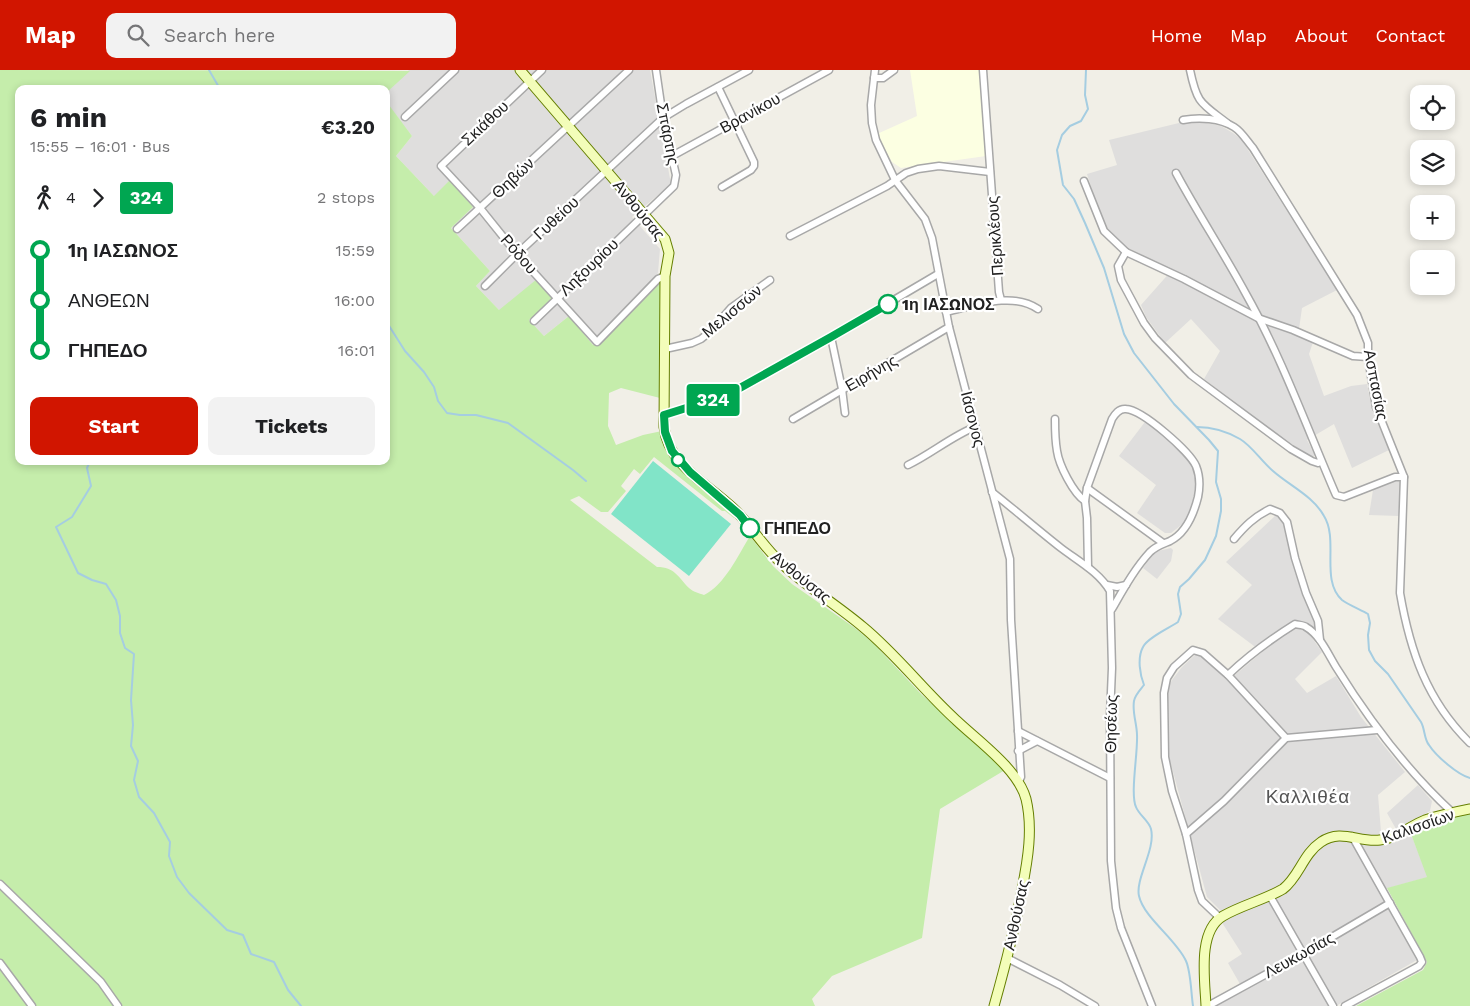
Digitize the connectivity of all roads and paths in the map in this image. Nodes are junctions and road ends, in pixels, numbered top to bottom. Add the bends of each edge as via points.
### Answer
1 (455, 70) edge
2 (520, 70) edge
3 (542, 70) edge
4 (629, 70) edge
5 (656, 70) edge
6 (749, 70) edge
7 (875, 70) edge
8 (894, 70) edge
9 (983, 70) edge
10 (1190, 70) edge
11 (824, 71) edge
12 (874, 78) junction
13 (530, 82) junction
14 (718, 88) junction
15 (405, 117) dead end
16 (663, 118) junction
17 (1183, 120) dead end
18 (734, 122) junction
19 (1228, 124) junction
20 (568, 126) junction
21 (672, 156) junction
22 (441, 166) joint
23 (606, 170) junction
24 (990, 172) junction
25 (1176, 173) dead end
26 (895, 180) junction
27 (1084, 181) dead end
28 (722, 187) dead end
29 (480, 208) junction
30 (644, 214) junction
31 (457, 229) dead end
32 (790, 236) dead end
33 (1126, 252) junction
34 (517, 254) junction
35 (938, 274) junction
36 (665, 276) junction
37 (770, 280) dead end
38 (485, 286) dead end
39 (557, 298) junction
40 (1001, 300) junction
41 (1038, 309) dead end
42 (946, 312) junction
43 (1258, 318) junction
44 (534, 321) dead end
45 (949, 327) junction
46 (831, 337) junction
47 (665, 349) junction
48 (1368, 357) junction
49 (842, 389) junction
50 (846, 413) dead end
51 (664, 415) junction
52 (793, 419) dead end
53 (1055, 419) dead end
54 (975, 427) junction
55 (1321, 461) junction
56 (908, 466) dead end
57 (1404, 477) junction
58 (1087, 488) junction
59 (992, 491) junction
60 (1085, 501) junction
61 (1234, 539) dead end
62 (1163, 543) junction
63 (1088, 567) junction
64 (1107, 585) junction
65 (1126, 585) junction
66 (1112, 609) junction
67 (1320, 640) junction
68 (1228, 675) junction
69 (1377, 730) junction
70 (1018, 731) junction
71 (1286, 738) junction
72 (1037, 741) junction
73 (1470, 742) edge
74 (1018, 750) junction
75 (1110, 778) junction
76 (1018, 783) junction
77 (1470, 809) edge
78 (1453, 813) junction
79 (1186, 834) junction
80 (1352, 836) junction
81 (0, 884) edge
82 (1270, 896) junction
83 (1390, 903) junction
84 (1220, 918) junction
85 (1303, 954) junction
86 (1007, 958) junction
87 (0, 963) edge
88 (32, 1006) edge
89 (118, 1006) edge
90 (994, 1006) edge
91 (1095, 1006) edge
92 (1152, 1006) edge
93 (1207, 1006) edge
94 (1333, 1006) edge
95 (1345, 1006) edge

1 - 15 street
2 - 13 street, Ανθούσας
3 - 13 street, Σκιάθου
4 - 20 street, Θηβών
5 - 16 street, Σπάρτης
6 - 14 street, Γυθείου
7 - 12 street, Ιάσονος
8 - 12 street via 883,78
9 - 24 street, Περικλέους
10 - 19 street via 1201,103
11 - 18 street, Βρανίκου
12 - 26 street, Ιάσονος via 872,123 876,140
13 - 20 street, Ανθούσας
13 - 22 street, Σκιάθου
14 - 16 street, Γυθείου
14 - 18 street
16 - 21 street, Σπάρτης
16 - 23 street, Γυθείου
17 - 19 street, Ασπασίας via 1204,118
18 - 21 street, Βρανίκου
18 - 28 street via 754,166
19 - 48 street, Ασπασίας via 1242,133 1253,148 1358,315 1368,344
20 - 23 street, Ανθούσας
20 - 29 street, Θηβών
21 - 30 street, Σπάρτης via 676,175 674,186
22 - 29 street, Ρόδου
23 - 30 street, Ανθούσας
23 - 34 street, Γυθείου
24 - 26 street via 939,166 918,169
24 - 40 street, Περικλέους
25 - 43 street
26 - 32 street
26 - 35 street, Ιάσονος via 925,219
27 - 33 street via 1104,231
29 - 31 street, Θηβών
29 - 34 street, Ρόδου
30 - 36 street, Ανθούσας via 668,246
30 - 39 street, Ληξουρίου
33 - 43 street
33 - 55 street via 1118,266 1121,280 1144,323 1170,354 1191,375 1291,448 1312,461
34 - 38 street, Γυθείου
34 - 39 street, Ρόδου
35 - 42 street, Ιάσονος
35 - 46 street
36 - 39 street, Ρόδου via 658,279 597,342
36 - 47 street, Ανθούσας
37 - 47 street, Μελισσών via 731,308 701,339
39 - 44 street, Ληξουρίου
40 - 41 street via 1030,303
40 - 42 street
42 - 45 street, Ιάσονος
43 - 48 street via 1353,356
43 - 55 street
45 - 49 street, Ειρήνης
45 - 54 street, Ιάσονος
46 - 49 street
46 - 51 street via 721,397
47 - 51 street, Ανθούσας
48 - 57 street, Ασπασίας via 1376,407
49 - 50 street
49 - 52 street, Ειρήνης
51 - 76 street, Ανθούσας via 666,438 678,459 740,515 781,563 873,636 992,753
53 - 60 street via 1055,441 1060,462 1073,488
54 - 56 street
54 - 59 street, Ιάσονος
55 - 57 street via 1336,495 1344,498 1396,477
57 - 73 street, Ασπασίας via 1400,593 1404,612 1425,682 1444,715
58 - 60 street
58 - 62 street
58 - 62 street via 1115,414 1127,409 1151,421 1193,460 1199,475 1196,505 1185,528
59 - 63 street
59 - 70 street, Ιάσονος via 1010,559
60 - 63 street
61 - 67 street via 1257,516 1270,509 1280,513 1286,522 1306,593 1318,621
62 - 65 street via 1152,550
63 - 64 street
64 - 65 street
64 - 66 street, Θησέως
65 - 66 street
66 - 75 street, Θησέως
67 - 68 street via 1306,626 1295,624 1252,653
67 - 69 street
68 - 71 street
68 - 79 street via 1203,653 1193,650 1167,678 1164,693 1165,757
69 - 71 street
69 - 78 street via 1422,783
70 - 72 street
70 - 74 street, Ιάσονος
71 - 79 street via 1224,801
72 - 74 street
72 - 75 street
74 - 76 street, Ιάσονος via 1021,777
75 - 92 street, Θησέως via 1111,861 1116,908
76 - 86 street, Ανθούσας via 1027,806 1029,847
77 - 78 street, Καλισσίων
78 - 80 street, Καλισσίων via 1425,820 1383,839
79 - 84 street via 1202,901
80 - 82 street, Καλισσίων via 1335,836 1320,843 1290,883
80 - 83 street
81 - 89 street via 101,982
82 - 84 street, Καλισσίων
82 - 85 street
83 - 85 street, Λευκωσίας
83 - 95 street via 1422,962
84 - 93 street via 1210,929 1206,946
85 - 93 street, Λευκωσίας
85 - 94 street
86 - 90 street, Ανθούσας
86 - 91 street
87 - 88 street

